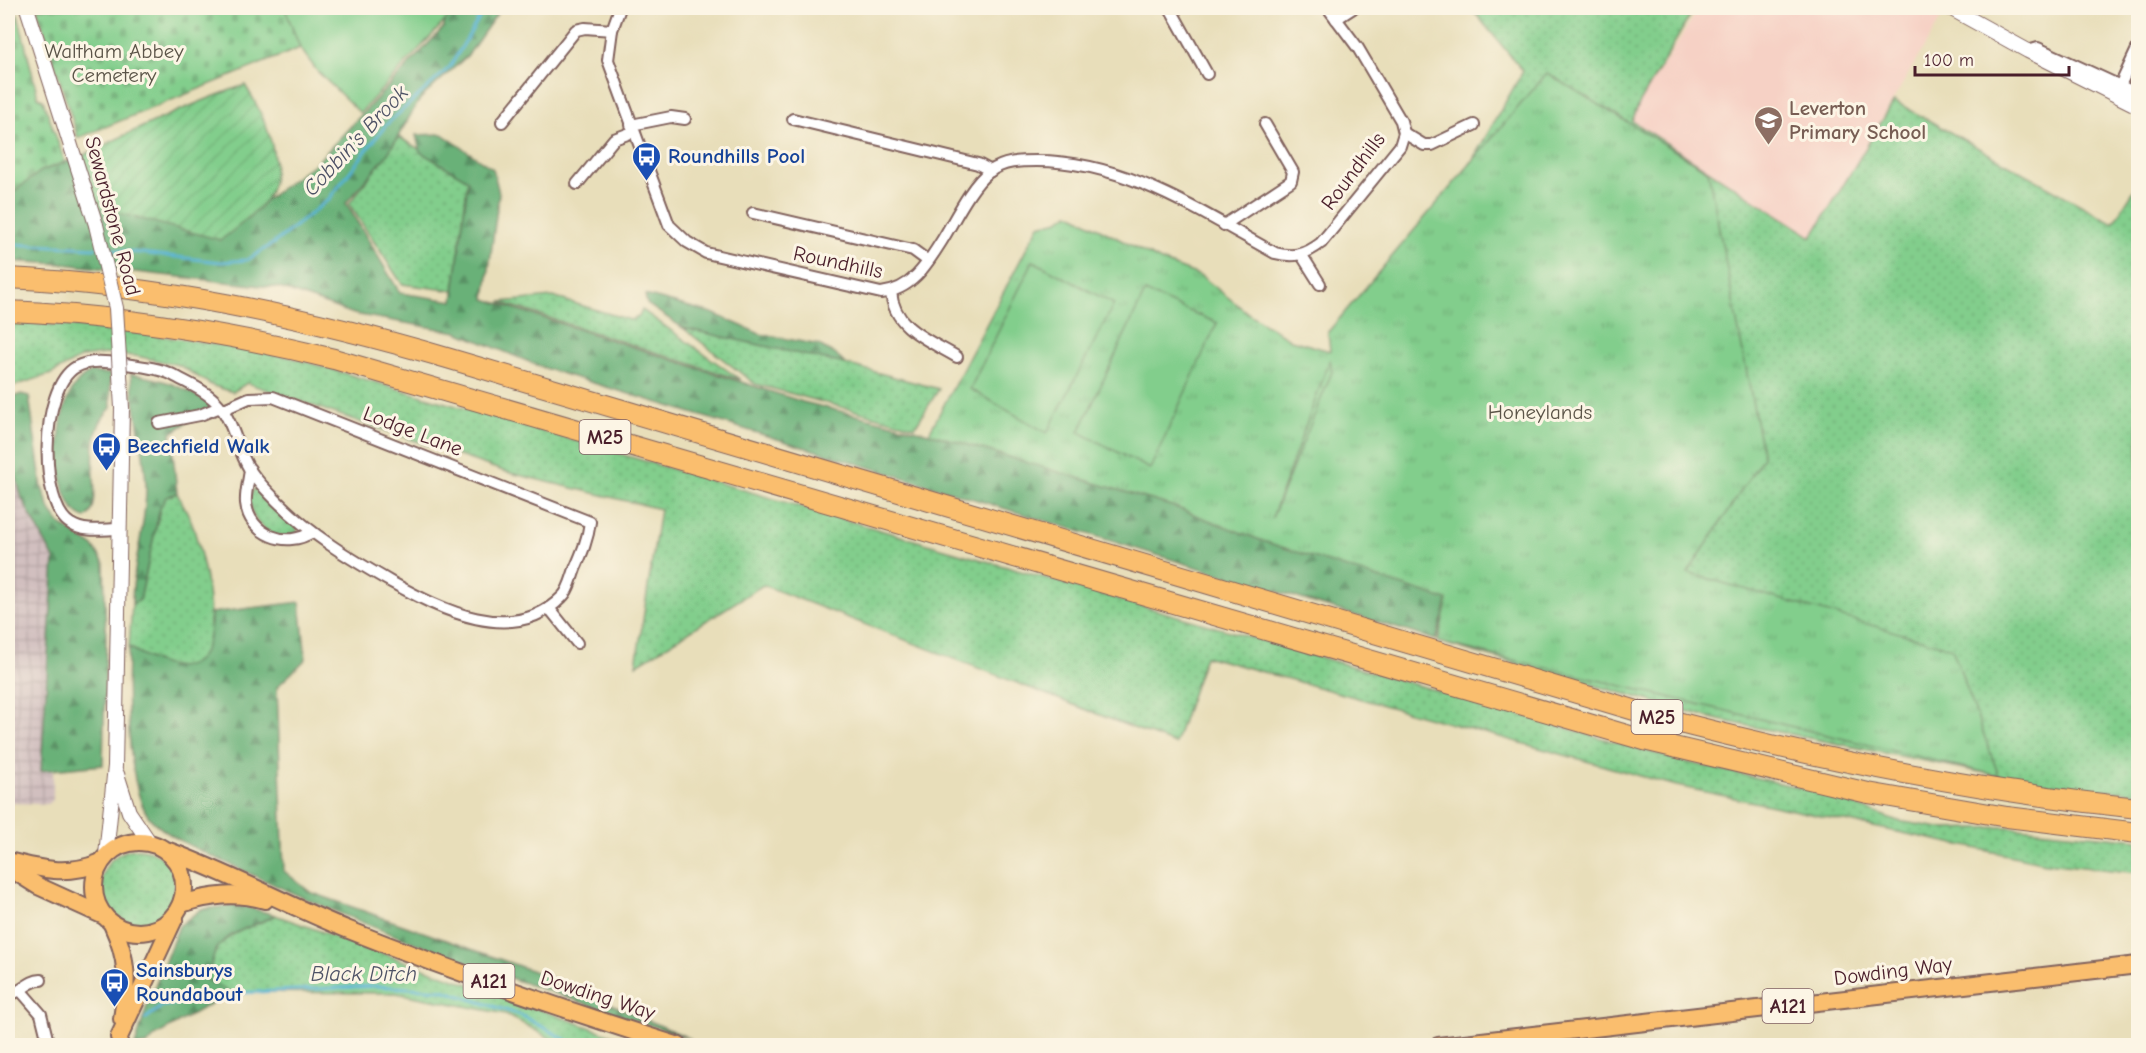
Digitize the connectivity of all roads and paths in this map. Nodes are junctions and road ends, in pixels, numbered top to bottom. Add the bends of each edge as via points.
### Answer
1 (27, 8) edge
2 (620, 8) edge
3 (1170, 8) edge
4 (1328, 8) edge
5 (1353, 8) edge
6 (1950, 8) edge
7 (1336, 19) junction
8 (612, 30) junction
9 (2139, 47) edge
10 (1207, 74) dead end
11 (2118, 90) junction
12 (2139, 94) edge
13 (2139, 106) edge
14 (685, 118) dead end
15 (793, 119) dead end
16 (502, 122) dead end
17 (1265, 124) dead end
18 (1474, 125) dead end
19 (632, 129) junction
20 (1404, 133) junction
21 (991, 171) junction
22 (578, 184) dead end
23 (753, 213) dead end
24 (1224, 225) junction
25 (1301, 254) junction
26 (928, 261) junction
27 (8, 278) edge
28 (1320, 284) dead end
29 (891, 292) junction
30 (8, 311) edge
31 (957, 357) dead end
32 (221, 408) junction
33 (159, 423) dead end
34 (250, 470) junction
35 (120, 529) junction
36 (312, 532) junction
37 (549, 608) junction
38 (577, 643) dead end
39 (115, 766) junction
40 (2139, 808) edge
41 (2139, 833) edge
42 (150, 843) junction
43 (166, 850) junction
44 (103, 859) junction
45 (8, 861) edge
46 (8, 867) edge
47 (179, 909) junction
48 (301, 909) junction
49 (108, 920) junction
50 (2139, 965) edge
51 (41, 980) dead end
52 (21, 991) junction
53 (8, 995) edge
54 (117, 1041) edge
55 (49, 1046) edge
56 (679, 1046) edge
57 (1438, 1046) edge

1 - 35 street, Sewardstone Road, bridge via 96,225 116,308 122,408
2 - 8 street, Roundhills
3 - 10 street
4 - 7 street, Roundhills
5 - 7 street
6 - 11 street via 2028,51
7 - 20 street, Roundhills via 1358,48 1401,121
8 - 16 street via 576,30
8 - 19 street, Roundhills via 608,60
9 - 11 street
11 - 12 street
11 - 13 street
14 - 19 street via 671,117
15 - 21 street via 978,164
17 - 24 street via 1293,172 1291,181
18 - 20 street via 1432,145 1424,145
19 - 22 street via 614,139
19 - 29 street, Roundhills via 669,225 687,242 729,260
20 - 25 street, Roundhills via 1400,146 1321,243
21 - 24 street via 1018,161 1099,167 1166,193
21 - 26 street, Roundhills via 983,177
23 - 26 street via 913,250
24 - 25 street via 1275,253 1290,257
25 - 28 street
26 - 29 street, Roundhills via 910,283
27 - 40 highway, M25 via 172,294 311,320 1661,718 1810,755 1922,777
29 - 31 street via 895,314 904,324
30 - 41 highway, M25 via 167,326 278,345 1656,743 1879,795 2007,817
32 - 33 street
32 - 34 street
32 - 35 street via 210,396 169,373 106,362 82,364 62,379 48,427 57,505 65,520 77,527
32 - 37 street, Lodge Lane via 249,398 273,397 590,522 588,538 564,596
34 - 36 street
34 - 36 street via 246,502 254,524 279,540 301,539
35 - 39 street, Sewardstone Road
36 - 37 street via 337,551 430,604 472,619 503,622
37 - 38 street
39 - 42 street, Sewardstone Road via 129,812
39 - 44 street, Sewardstone Road
42 - 43 main road
42 - 44 main road via 122,845
43 - 47 main road via 182,872 184,895
43 - 48 main road, Dowding Way / A121
44 - 45 main road via 73,871
44 - 49 main road via 95,875 93,893
46 - 49 main road
47 - 48 main road, Dowding Way / A121 via 208,896 234,894
47 - 49 main road via 163,926 136,933
47 - 54 main road
48 - 56 main road, Dowding Way / A121 via 523,994
49 - 54 main road via 123,948 126,969 127,989
50 - 57 main road, Dowding Way / A121
51 - 52 street via 34,980
52 - 53 street
52 - 55 street via 40,1014

